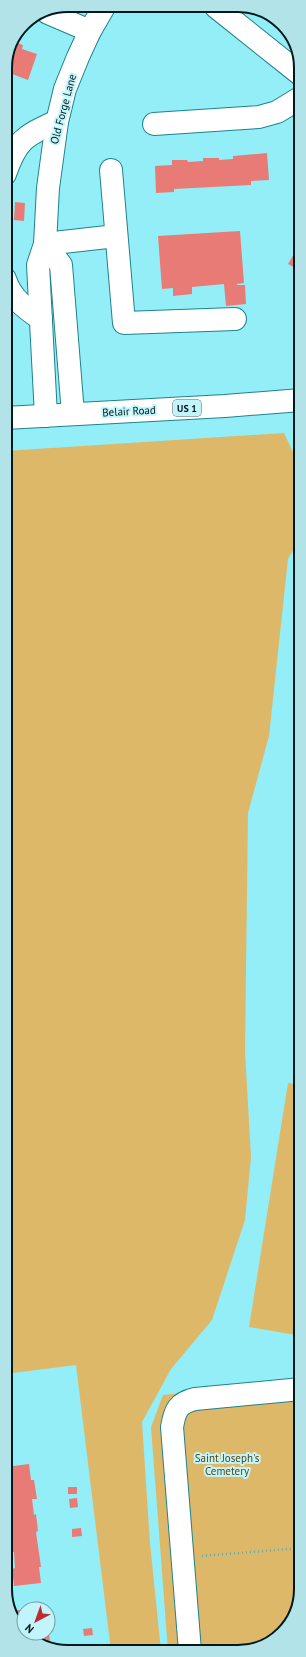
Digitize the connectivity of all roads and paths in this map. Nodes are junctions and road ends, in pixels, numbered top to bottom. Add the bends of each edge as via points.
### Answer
1 (101, 12) edge
2 (222, 12) edge
3 (52, 15) edge
4 (90, 31) junction
5 (294, 69) edge
6 (294, 102) edge
7 (57, 121) junction
8 (154, 124) dead end
9 (12, 155) edge
10 (111, 170) dead end
11 (116, 236) junction
12 (45, 244) junction
13 (12, 294) edge
14 (41, 319) junction
15 (235, 319) dead end
16 (294, 401) edge
17 (73, 414) junction
18 (46, 416) junction
19 (12, 418) edge
20 (294, 1389) edge
21 (294, 1549) edge
22 (182, 1557) junction
23 (189, 1645) edge

1 - 4 main road, Old Forge Lane
2 - 5 main road
3 - 4 main road
4 - 7 main road, Old Forge Lane via 66,89
6 - 8 main road via 277,112 259,117
7 - 9 main road via 30,134
7 - 12 main road, Old Forge Lane via 48,188
10 - 11 main road
11 - 12 main road
11 - 15 main road via 124,323
12 - 14 main road, Old Forge Lane via 38,265
12 - 17 main road via 61,266
13 - 14 main road
14 - 18 main road, Old Forge Lane
16 - 17 main road, Belair Road / US 1
17 - 18 main road, Belair Road / US 1
18 - 19 main road, Belair Road / US 1
20 - 22 main road via 184,1401 174,1414 172,1427
21 - 22 path
22 - 23 main road

